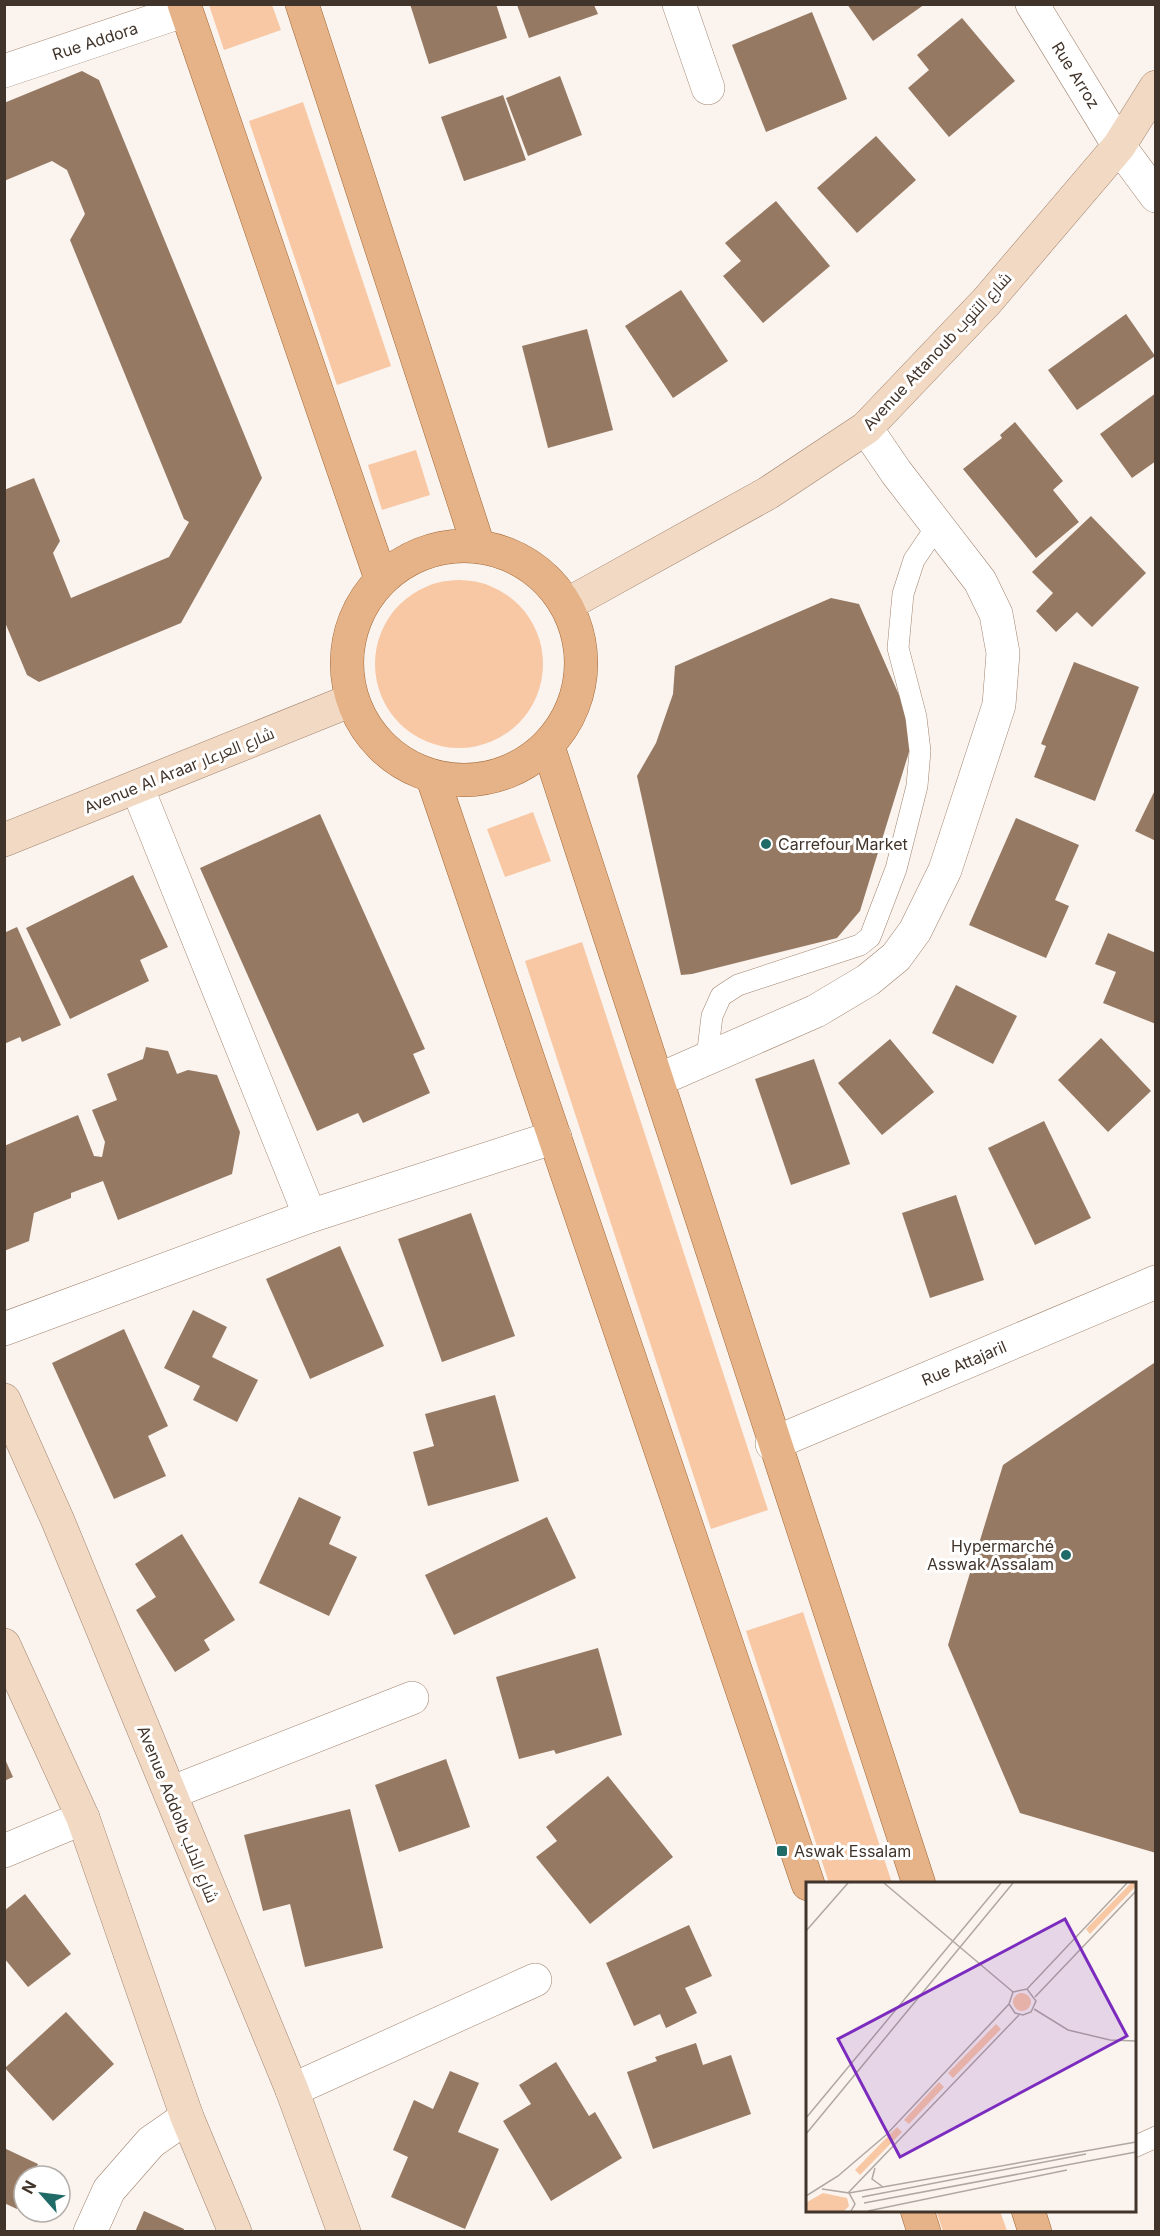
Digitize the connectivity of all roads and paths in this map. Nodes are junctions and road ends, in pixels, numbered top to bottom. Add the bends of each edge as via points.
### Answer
1 (302, 4) edge
2 (679, 4) edge
3 (1032, 4) edge
4 (185, 8) edge
5 (4, 71) edge
6 (1155, 87) edge
7 (708, 88) dead end
8 (1119, 146) junction
9 (1155, 196) edge
10 (866, 428) junction
11 (937, 526) junction
12 (478, 545) junction
13 (381, 579) junction
14 (568, 604) junction
15 (352, 700) junction
16 (548, 746) junction
17 (432, 777) junction
18 (137, 787) junction
19 (4, 840) edge
20 (707, 1058) junction
21 (658, 1080) junction
22 (555, 1137) junction
23 (310, 1216) junction
24 (1155, 1282) edge
25 (4, 1329) edge
26 (4, 1400) edge
27 (772, 1444) junction
28 (4, 1645) edge
29 (412, 1698) dead end
30 (170, 1793) junction
31 (83, 1818) junction
32 (4, 1851) edge
33 (806, 1882) edge
34 (918, 1882) edge
35 (535, 1980) dead end
36 (292, 2090) junction
37 (187, 2117) junction
38 (1155, 2138) edge
39 (1136, 2146) edge
40 (917, 2212) edge
41 (1028, 2212) edge
42 (90, 2232) edge
43 (235, 2232) edge
44 (344, 2232) edge
45 (924, 2232) edge
46 (1035, 2232) edge

1 - 12 main road
2 - 7 street
3 - 8 street, Rue Arroz
4 - 5 street, Rue Addora
4 - 13 main road
6 - 8 street, Avenue Attanoub شارع التنوب
8 - 9 street, Rue Arroz
8 - 10 street, Avenue Attanoub شارع التنوب via 987,301
10 - 11 street
10 - 14 street, Avenue Attanoub شارع التنوب via 768,493
11 - 20 lane via 914,560 903,594 898,648 919,740 917,786 896,869 870,936 860,945 738,985 721,996 712,1016
11 - 20 street via 980,581 996,614 1003,653 999,705 945,870 915,931 896,957 868,980 816,1011
12 - 13 main road via 451,545 426,551 402,562
12 - 14 main road via 514,555 544,575
13 - 15 main road via 362,605 350,635 347,667
14 - 16 main road via 580,640 582,678 570,715
15 - 17 main road via 365,726 383,748 405,765
15 - 18 street, Avenue Al Araar شارع العرعار
16 - 17 main road via 523,765 494,777 464,781
16 - 21 main road
17 - 22 main road
18 - 19 street, Avenue Al Araar شارع العرعار
18 - 23 street
20 - 21 street
21 - 27 main road
22 - 23 street
22 - 33 main road
23 - 25 street
24 - 27 street, Rue Attajaril
26 - 30 street, Avenue Addolb شارع الدلب
27 - 34 main road
28 - 31 street
29 - 30 street
30 - 36 street, Avenue Addolb شارع الدلب
31 - 32 street
31 - 37 street
35 - 36 street
36 - 44 street, Avenue Addolb شارع الدلب
37 - 42 street via 151,2142 109,2190
37 - 43 street
38 - 39 lane
40 - 45 main road
41 - 46 main road

